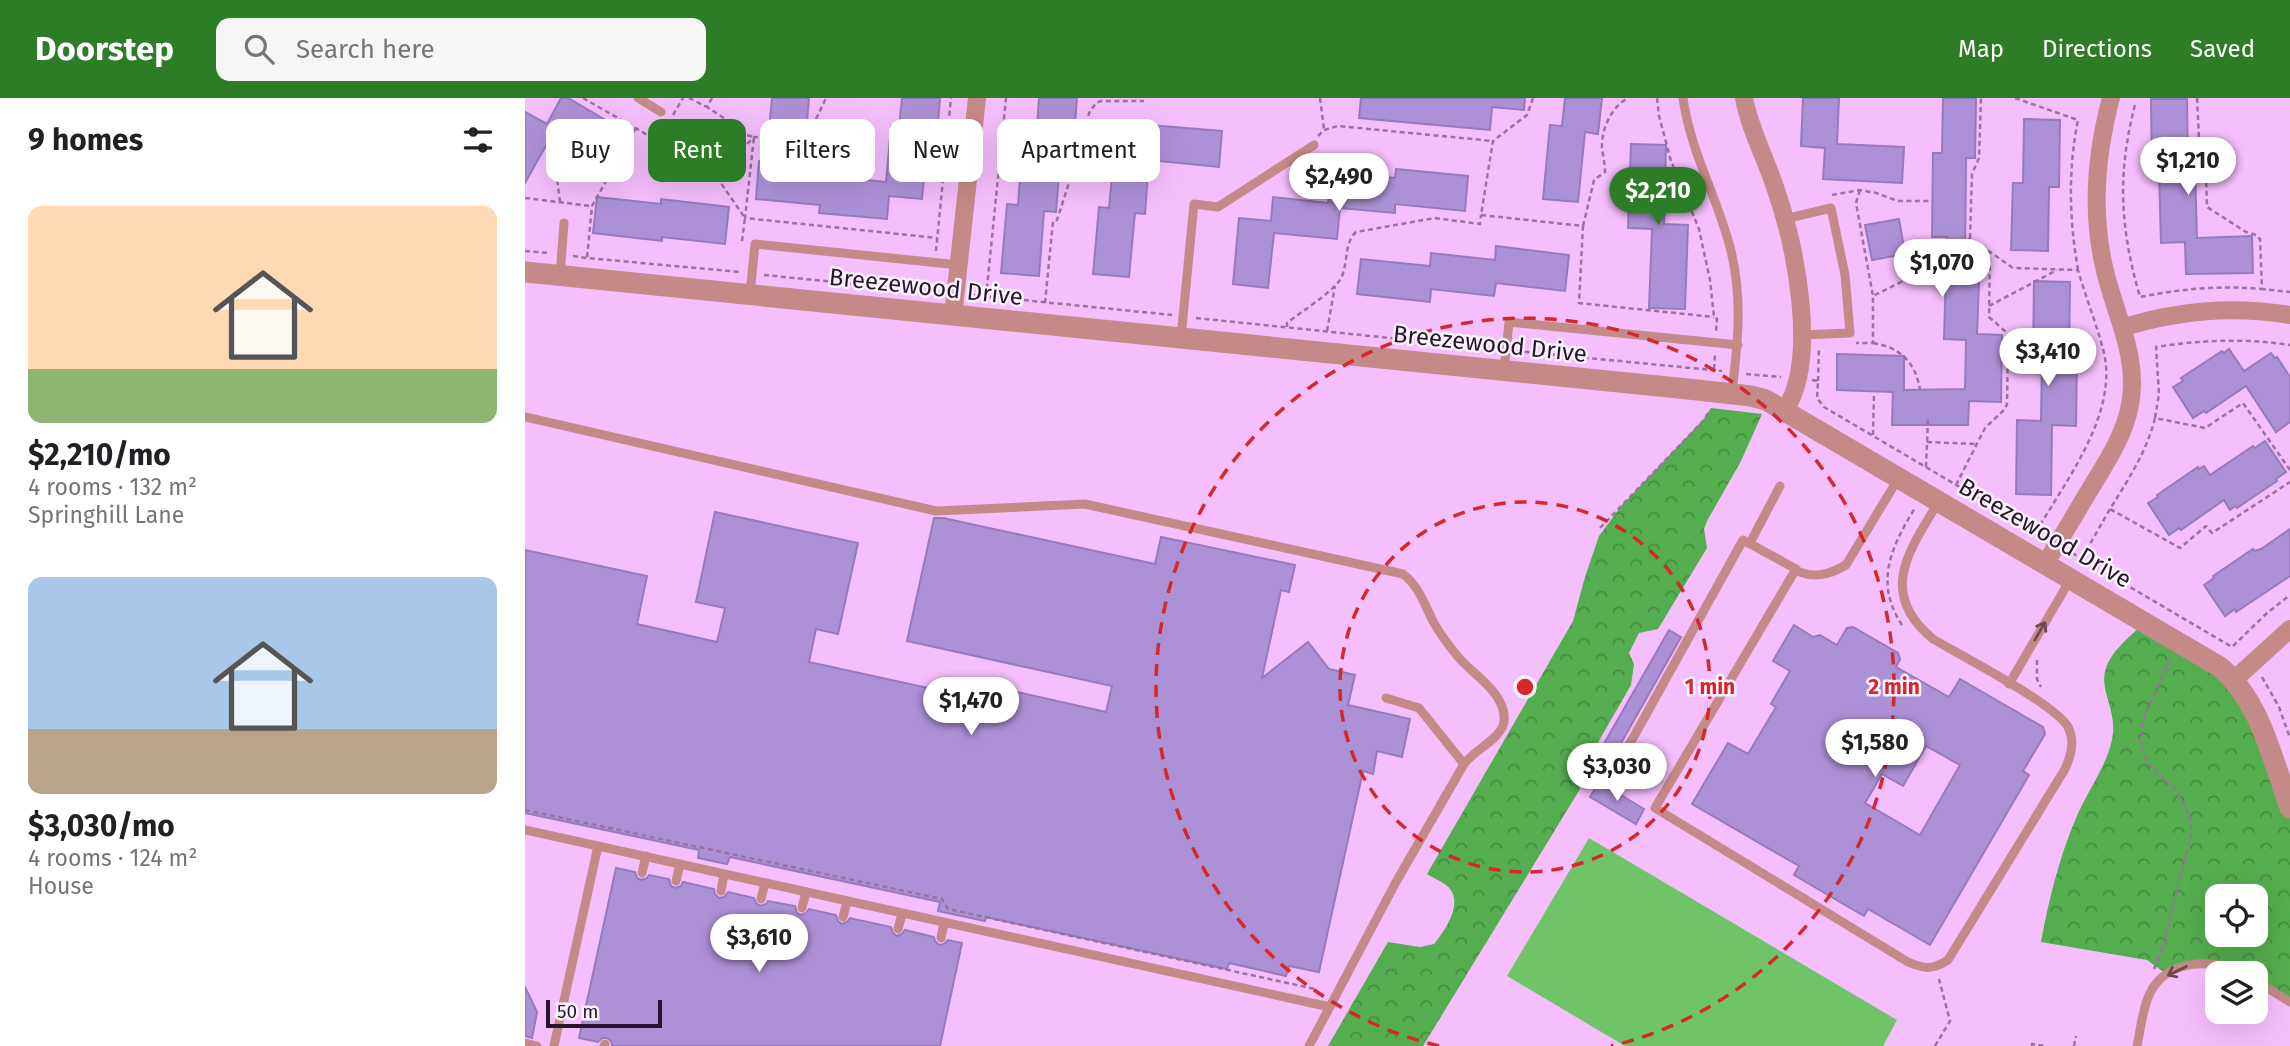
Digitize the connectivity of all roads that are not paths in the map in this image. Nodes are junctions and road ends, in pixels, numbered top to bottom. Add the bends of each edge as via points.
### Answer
1 (638, 98) edge
2 (977, 98) edge
3 (1683, 98) edge
4 (1744, 98) edge
5 (2108, 99) edge
6 (661, 112) dead end
7 (1314, 145) road end
8 (1785, 219) junction
9 (564, 223) dead end
10 (959, 265) junction
11 (525, 272) edge
12 (560, 276) junction
13 (749, 295) junction
14 (953, 316) junction
15 (2290, 316) edge
16 (2123, 327) junction
17 (1801, 335) junction
18 (1180, 339) junction
19 (1738, 345) junction
20 (1504, 372) junction
21 (1723, 382) junction
22 (1785, 410) junction
23 (525, 417) edge
24 (1899, 478) junction
25 (1780, 486) dead end
26 (1932, 497) junction
27 (1750, 543) junction
28 (2045, 564) junction
29 (1795, 569) junction
30 (2071, 579) junction
31 (2290, 629) edge
32 (2235, 679) junction
33 (2009, 684) junction
34 (1386, 698) dead end
35 (1623, 756) dead end
36 (1464, 764) junction
37 (2290, 808) edge
38 (525, 830) edge
39 (598, 846) junction
40 (646, 856) junction
41 (680, 864) junction
42 (642, 873) dead end
43 (725, 874) junction
44 (676, 881) dead end
45 (765, 883) junction
46 (721, 891) dead end
47 (806, 892) junction
48 (761, 899) dead end
49 (847, 902) junction
50 (802, 908) dead end
51 (902, 914) junction
52 (843, 917) dead end
53 (944, 923) junction
54 (898, 929) dead end
55 (941, 938) dead end
56 (2205, 964) edge
57 (2268, 988) edge
58 (2290, 1002) edge
59 (1330, 1007) junction
60 (525, 1043) edge
61 (537, 1046) edge
62 (554, 1046) edge
63 (1309, 1046) edge
64 (2137, 1046) edge

1 - 6 lane
2 - 10 street
3 - 19 lane via 1688,126 1735,266
4 - 8 street
5 - 16 street via 2097,181 2099,230 2106,273
7 - 18 lane via 1218,207 1194,204
8 - 17 street via 1797,272
8 - 17 lane via 1831,208 1845,275 1850,333
9 - 12 lane
10 - 13 lane via 755,244
10 - 14 street via 947,293
11 - 12 street, Breezewood Drive
12 - 13 street, Breezewood Drive
13 - 14 street, Breezewood Drive
14 - 18 street, Breezewood Drive
15 - 16 street via 2201,311
16 - 28 street via 2133,375 2127,418
17 - 22 street via 1798,379
18 - 20 street, Breezewood Drive
19 - 20 lane via 1509,322
19 - 21 lane
20 - 21 street, Breezewood Drive
21 - 22 street, Breezewood Drive
22 - 24 street, Breezewood Drive
23 - 36 lane via 936,511 1086,504 1403,574 1412,580 1442,636 1494,692 1502,708 1504,723 1499,732
24 - 26 street, Breezewood Drive
24 - 29 lane via 1846,565 1820,575 1805,575
25 - 27 lane
26 - 28 street, Breezewood Drive
26 - 33 lane via 1902,571 1904,600 1919,627 1933,639
27 - 29 lane
27 - 35 lane via 1743,540
28 - 30 street, Breezewood Drive
29 - 33 lane via 1655,808 1908,962 1936,967 1953,954 2069,760 2067,726 2047,706
30 - 32 street, Breezewood Drive
33 -> 30 lane
31 - 32 street
32 - 37 street, Breezewood Drive via 2251,702
34 - 36 lane via 1419,708
36 - 59 lane
38 - 39 lane
39 - 40 lane
39 - 62 lane
40 - 41 lane
40 - 42 lane
41 - 43 lane
41 - 44 lane
43 - 45 lane
43 - 46 lane
45 - 47 lane
45 - 48 lane
47 - 49 lane
47 - 50 lane
49 - 51 lane
49 - 52 lane
51 - 53 lane
51 - 54 lane
53 - 55 lane
53 - 59 lane
56 -> 64 lane via 2177,969 2151,990
57 - 58 lane
59 - 63 lane
60 - 61 lane

